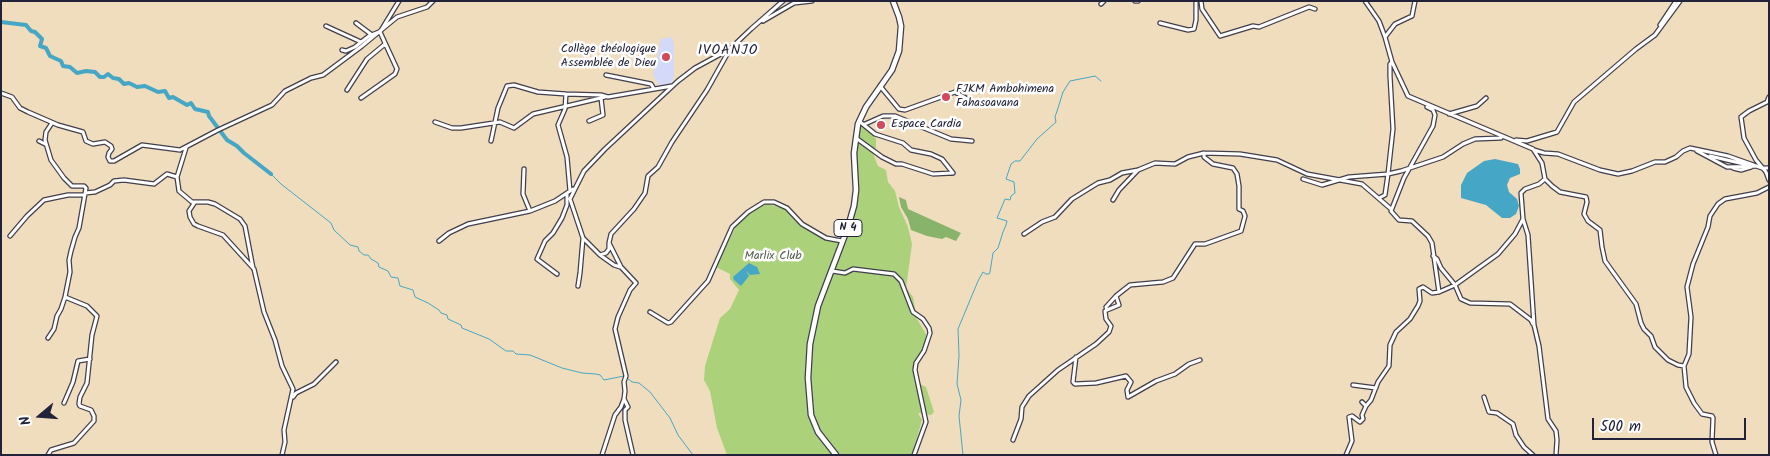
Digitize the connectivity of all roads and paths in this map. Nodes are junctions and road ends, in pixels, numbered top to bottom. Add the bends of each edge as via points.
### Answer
1 (399, 1) edge
2 (433, 1) edge
3 (783, 1) edge
4 (812, 1) edge
5 (893, 1) edge
6 (1196, 1) edge
7 (1201, 1) edge
8 (1365, 1) edge
9 (1416, 1) edge
10 (1676, 1) edge
11 (1680, 1) edge
12 (1315, 9) dead end
13 (356, 23) dead end
14 (1160, 23) dead end
15 (326, 26) dead end
16 (754, 26) junction
17 (380, 32) junction
18 (372, 35) junction
19 (1655, 35) junction
20 (1385, 37) junction
21 (362, 42) junction
22 (385, 44) junction
23 (730, 49) junction
24 (342, 50) dead end
25 (1392, 62) junction
26 (606, 75) dead end
27 (673, 86) junction
28 (880, 86) junction
29 (654, 89) junction
30 (347, 90) dead end
31 (1, 93) edge
32 (566, 94) junction
33 (608, 97) junction
34 (1769, 97) edge
35 (360, 98) dead end
36 (601, 98) junction
37 (1486, 98) dead end
38 (1411, 99) junction
39 (971, 101) dead end
40 (564, 108) junction
41 (1448, 114) junction
42 (860, 120) junction
43 (588, 121) dead end
44 (52, 122) junction
45 (435, 122) dead end
46 (494, 123) junction
47 (865, 124) junction
48 (855, 137) junction
49 (1504, 138) junction
50 (1513, 140) junction
51 (491, 141) dead end
52 (972, 141) dead end
53 (39, 142) dead end
54 (45, 144) junction
55 (186, 148) junction
56 (1694, 149) junction
57 (1533, 150) junction
58 (1204, 153) junction
59 (1710, 156) junction
60 (1750, 163) junction
61 (1756, 166) junction
62 (1412, 167) junction
63 (1762, 168) junction
64 (1769, 168) edge
65 (524, 169) dead end
66 (1138, 170) junction
67 (1388, 174) junction
68 (176, 177) junction
69 (1303, 179) dead end
70 (1545, 179) junction
71 (1342, 180) junction
72 (1769, 180) edge
73 (575, 188) junction
74 (1768, 188) edge
75 (568, 193) junction
76 (85, 194) junction
77 (1378, 199) junction
78 (1113, 200) dead end
79 (195, 202) junction
80 (1392, 209) junction
81 (530, 212) junction
82 (1523, 219) junction
83 (1024, 234) dead end
84 (10, 236) dead end
85 (583, 238) junction
86 (440, 241) dead end
87 (842, 241) junction
88 (609, 243) junction
89 (600, 255) junction
90 (1433, 256) junction
91 (621, 267) junction
92 (254, 269) junction
93 (831, 270) junction
94 (558, 274) dead end
95 (1455, 285) junction
96 (578, 286) dead end
97 (1439, 292) junction
98 (1116, 296) junction
99 (65, 297) junction
100 (1107, 310) junction
101 (650, 312) dead end
102 (1534, 325) junction
103 (48, 338) dead end
104 (1076, 357) junction
105 (90, 359) junction
106 (1200, 360) dead end
107 (336, 362) dead end
108 (1684, 366) junction
109 (1353, 385) dead end
110 (1376, 388) junction
111 (1484, 397) dead end
112 (293, 398) junction
113 (624, 399) junction
114 (1362, 402) dead end
115 (64, 403) dead end
116 (1366, 406) junction
117 (1013, 440) dead end
118 (48, 455) edge
119 (282, 455) edge
120 (602, 455) edge
121 (633, 455) edge
122 (836, 455) edge
123 (914, 455) edge
124 (1346, 455) edge
125 (1533, 455) edge
126 (1556, 455) edge
127 (1716, 455) edge

1 - 17 street
2 - 17 street via 427,7 397,16
3 - 16 street
4 - 16 street via 794,3
5 - 28 main road, N 4 via 901,26 899,51 892,70
6 - 14 street via 1194,29
7 - 12 street via 1202,9 1220,36 1259,27 1309,7
8 - 20 street
9 - 20 street via 1412,16 1395,24
10 - 19 street
11 - 19 street
13 - 18 street
15 - 21 street
16 - 23 street
17 - 18 street
17 - 22 street
17 - 55 street via 324,75 285,91 272,105
18 - 21 street
19 - 50 street via 1574,102 1557,132 1527,141
20 - 25 street
21 - 24 street
22 - 30 street via 367,60
22 - 35 street via 397,69 395,74
23 - 27 street via 695,68
23 - 88 street via 658,167 648,176 645,193 611,234
25 - 38 street
25 - 67 street via 1393,129
26 - 29 street via 651,84
27 - 29 street
27 - 73 street via 605,149 584,171
28 - 39 street via 899,109 905,110 955,92
28 - 42 main road, N 4
29 - 33 street
31 - 44 street via 12,97 20,108
32 - 33 street
32 - 40 street
32 - 46 street via 507,86
33 - 36 street
34 - 63 street via 1767,102 1740,117 1744,138
36 - 40 street
36 - 43 street via 603,115
37 - 41 street via 1477,106
38 - 41 street
38 - 62 street via 1433,110 1436,118
40 - 46 street via 533,114 514,128
40 - 75 street via 558,125 567,157
41 - 49 street
42 - 47 street
42 - 48 main road, N 4
44 - 54 street via 46,132
44 - 55 street via 83,132 89,143 105,142 112,149 108,157 110,161 142,145 175,150
45 - 46 street via 452,128
46 - 51 street
47 - 48 street via 875,134 942,159 953,173 933,174 896,164
47 - 52 street via 883,116 895,116 951,139
48 - 87 main road, N 4 via 853,164 856,190
49 - 50 street
49 - 62 street via 1475,139 1443,157
50 - 57 street
53 - 54 street
54 - 76 street via 51,160 64,178 73,186 86,187
55 - 68 street
56 - 57 street via 1683,151 1665,162 1654,162 1618,174 1558,154
56 - 59 street
56 - 60 street
57 - 70 street via 1542,163
58 - 66 street via 1175,164 1155,163
58 - 71 street via 1277,160 1307,174
58 - 98 street via 1204,157 1214,164 1233,168 1237,174 1239,209 1245,216 1241,230 1205,244 1195,244 1173,278 1130,285
59 - 60 street
59 - 61 street via 1717,162 1741,170
60 - 61 street
61 - 63 street
62 - 67 street
62 - 80 street
63 - 64 street
63 - 72 street
65 - 81 street via 522,194
66 - 78 street
66 - 83 street via 1098,183 1072,199 1055,217
67 - 71 street via 1360,175
67 - 77 street via 1385,195
68 - 76 street via 167,174 154,184 114,181
68 - 79 street via 179,191
69 - 71 street via 1322,185
70 - 82 street via 1520,193
70 - 108 street via 1560,192 1586,197 1584,214 1600,230 1605,261 1636,304 1644,329 1668,360
71 - 77 street via 1362,184
73 - 75 street
73 - 85 street via 570,199
74 - 108 street via 1725,199 1710,216 1687,287 1691,317 1689,354
75 - 81 street
75 - 94 street via 562,218 537,259
76 - 84 street via 44,200
76 - 99 street via 71,251 70,278
77 - 80 street
79 - 92 street via 190,211 194,224 223,235
79 - 92 street via 215,204 240,219 245,226
80 - 90 street via 1390,211 1399,220 1412,221 1424,231 1432,243
81 - 86 street via 468,224
82 - 95 street via 1498,254
82 - 102 street via 1528,235
85 - 89 street
85 - 96 street
87 - 93 main road, N 4
87 - 101 street via 826,238 802,224 787,208 774,202 764,202 732,227 708,281 670,322
88 - 89 street via 606,254
88 - 91 street
89 - 91 street
90 - 95 street
90 - 97 street
91 - 113 street via 636,283 630,290 615,329 626,377
92 - 112 street via 264,312 293,389
93 - 122 main road, N 4 via 812,330 808,386 813,421 821,438
93 - 123 street via 894,274 901,282 913,312 929,328 924,351 915,370 926,422
95 - 97 street
95 - 102 street via 1461,299 1470,303 1510,304
97 - 110 street via 1432,293 1423,287 1419,289 1418,306 1396,332 1390,345 1389,366
98 - 100 street
98 - 100 street via 1119,305
99 - 103 street
99 - 105 street via 87,306 97,316
100 - 104 street via 1106,319 1111,326 1109,332
102 - 126 street via 1548,419 1558,440
104 - 106 street via 1075,384 1096,384 1126,376 1131,382 1128,397
104 - 117 street via 1042,382 1027,398
105 - 115 street via 78,361
105 - 118 street via 79,404 91,410 94,421 74,443 51,450
107 - 112 street via 314,384
108 - 127 street via 1686,387 1694,403 1702,414 1713,418 1712,442
109 - 110 street
110 - 116 street
111 - 125 street via 1489,412 1497,413 1513,424 1516,435
112 - 119 street via 284,430
113 - 120 street via 615,415
113 - 121 street via 628,407 625,420
114 - 116 street
116 - 124 street via 1360,422 1349,417 1352,441

